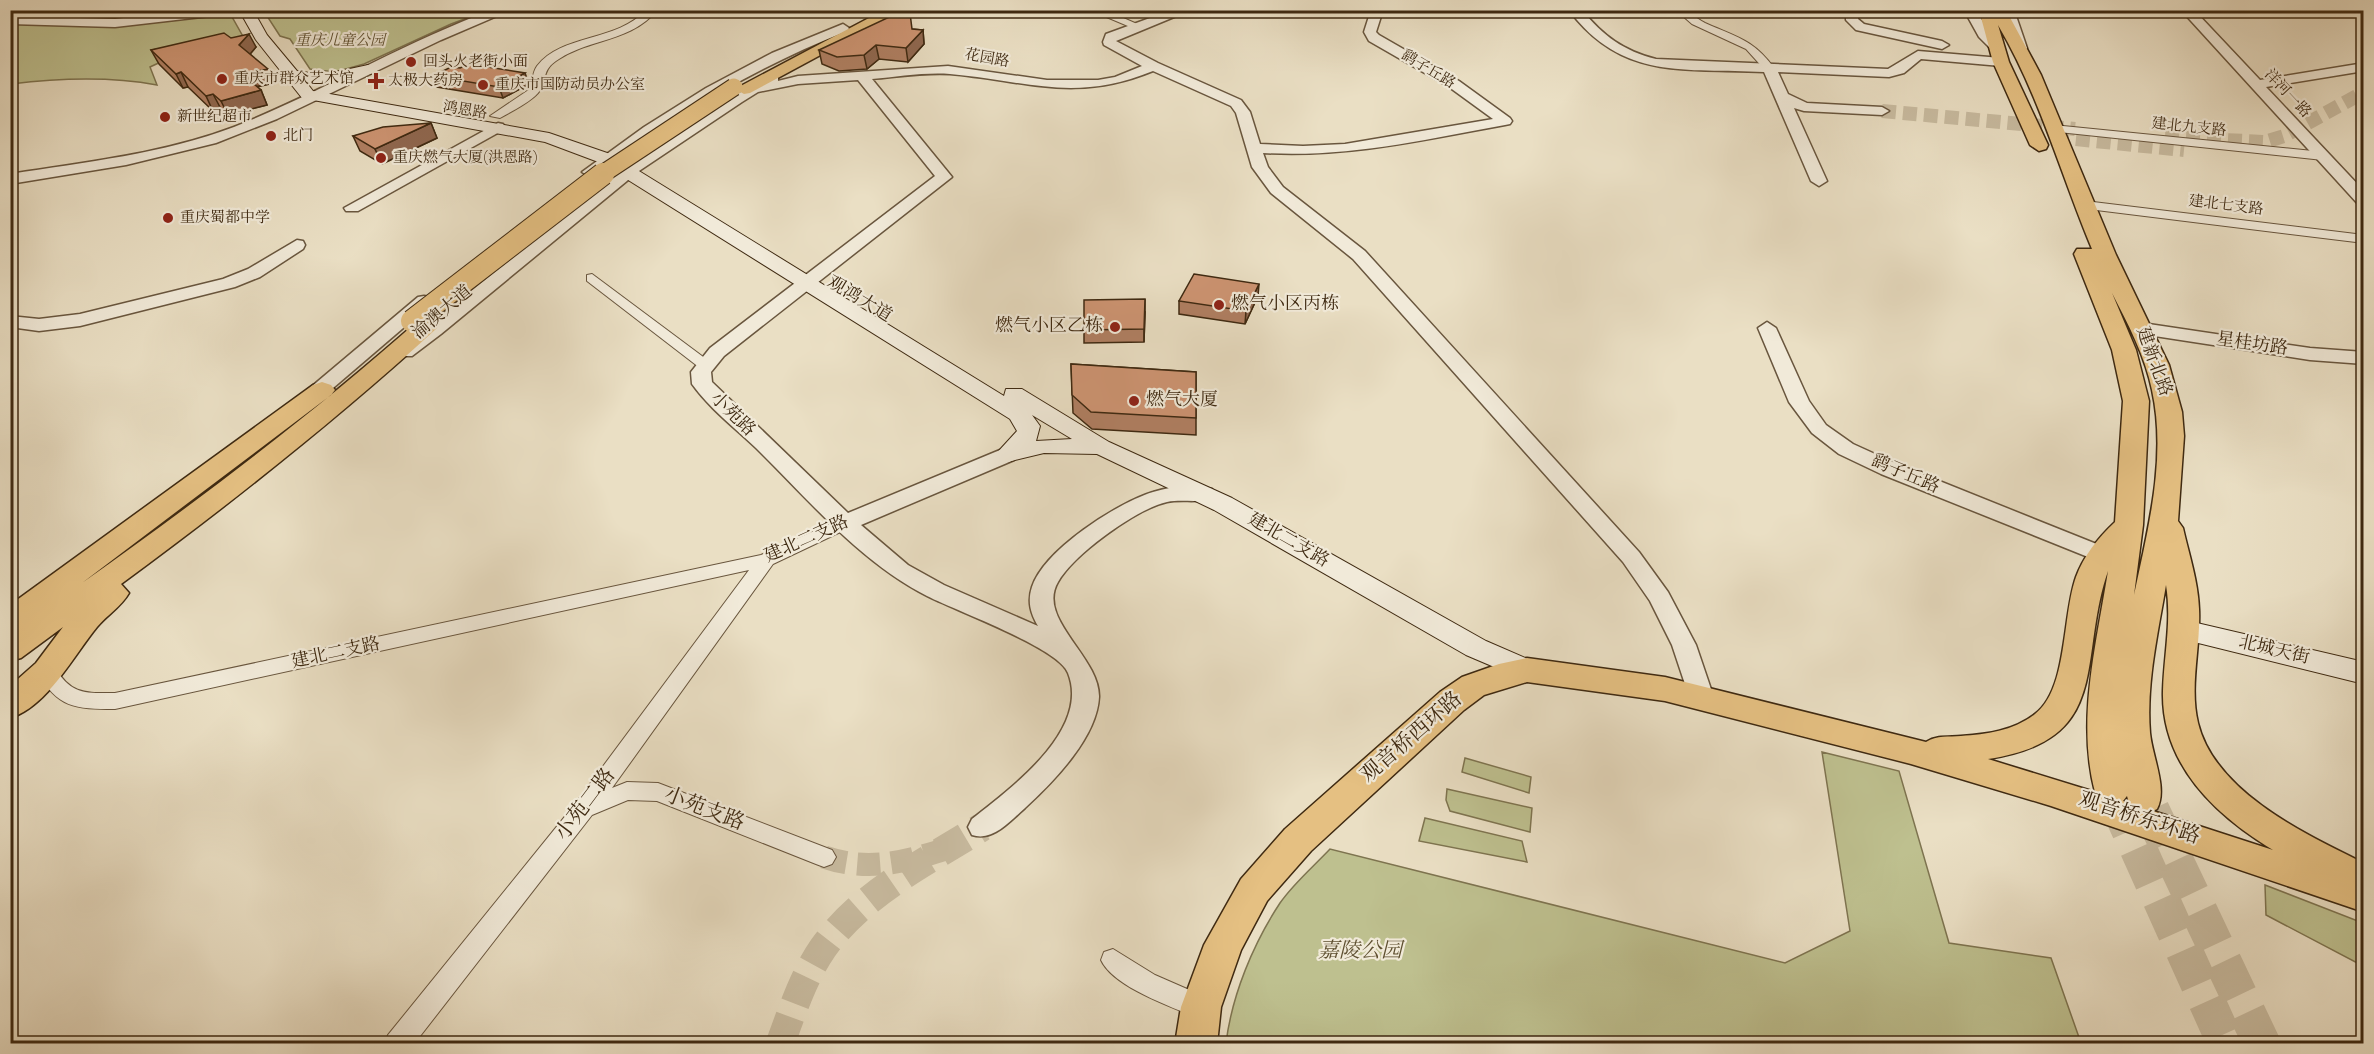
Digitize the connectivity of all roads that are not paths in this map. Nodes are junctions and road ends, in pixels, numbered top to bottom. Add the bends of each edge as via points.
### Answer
1 (228, 10) edge
2 (246, 10) edge
3 (505, 10) edge
4 (652, 10) edge
5 (879, 10) edge
6 (897, 10) edge
7 (1095, 10) edge
8 (1185, 10) edge
9 (1377, 10) edge
10 (1575, 10) edge
11 (1681, 10) edge
12 (1852, 10) edge
13 (1970, 10) edge
14 (2187, 10) edge
15 (1997, 14) edge
16 (10, 20) edge
17 (1139, 27) junction
18 (849, 29) junction
19 (2004, 52) junction
20 (800, 63) junction
21 (1154, 66) junction
22 (2364, 67) edge
23 (1769, 68) junction
24 (368, 70) junction
25 (290, 74) junction
26 (863, 77) junction
27 (812, 79) junction
28 (2256, 85) junction
29 (349, 86) junction
30 (741, 90) junction
31 (318, 94) junction
32 (1784, 102) junction
33 (1821, 115) junction
34 (497, 122) junction
35 (2053, 129) junction
36 (649, 130) junction
37 (1799, 134) junction
38 (678, 136) junction
39 (1252, 148) junction
40 (613, 155) junction
41 (2323, 156) junction
42 (632, 169) junction
43 (10, 174) edge
44 (10, 179) edge
45 (1819, 181) dead end
46 (2364, 201) edge
47 (2085, 205) junction
48 (352, 208) dead end
49 (2364, 239) edge
50 (297, 244) dead end
51 (592, 278) dead end
52 (811, 279) junction
53 (11, 322) edge
54 (420, 322) junction
55 (1767, 328) dead end
56 (2142, 329) junction
57 (2364, 358) edge
58 (705, 365) junction
59 (375, 374) junction
60 (295, 411) junction
61 (1101, 447) junction
62 (1007, 455) junction
63 (1204, 494) junction
64 (209, 504) junction
65 (2166, 514) junction
66 (845, 523) junction
67 (2129, 525) junction
68 (2101, 554) junction
69 (766, 560) junction
70 (17, 615) edge
71 (87, 618) junction
72 (2184, 630) junction
73 (10, 650) edge
74 (1073, 661) junction
75 (1527, 670) junction
76 (47, 671) junction
77 (2364, 673) edge
78 (10, 688) edge
79 (1701, 698) junction
80 (10, 706) edge
81 (1911, 751) junction
82 (2112, 790) tunnel mouth
83 (2145, 799) tunnel mouth
84 (583, 810) junction
85 (982, 827) tunnel mouth
86 (824, 857) tunnel mouth
87 (2364, 882) edge
88 (2364, 896) edge
89 (1113, 960) dead end
90 (1202, 1007) junction
91 (397, 1044) edge
92 (1196, 1044) edge

1 - 16 street via 115,23
2 - 25 main road
3 - 24 street
4 - 34 street via 621,33 552,60 539,71 534,92
5 - 18 main road, 渝澳大道
6 - 18 main road, 渝澳大道
7 - 17 street
8 - 17 street
9 - 39 street, 鹞子丘路 via 1370,32 1374,38 1454,84 1505,120 1345,149
10 - 23 street via 1600,41 1645,61
11 - 23 street via 1694,21 1745,43
12 - 19 street via 1854,23 1867,30 1925,43
13 - 19 street via 1984,34
14 - 28 street, 洋河一路
15 - 19 main road, 建新北路
15 - 19 street
17 - 21 street via 1111,37 1109,42
18 - 20 street
18 - 30 main road, 渝澳大道
18 - 36 street via 780,55
19 - 23 street via 1924,54 1889,73
19 - 35 main road, 建新北路
19 - 67 main road, 建新北路 via 2132,375 2136,427
20 - 27 street via 798,73
20 - 30 street
21 - 26 street, 花园路 via 1119,80 1074,85 948,70
21 - 39 street via 1236,103 1243,112
22 - 28 street
23 - 32 street
24 - 25 main road via 322,80
24 - 29 street
25 - 31 main road
26 - 27 street, 花园路
26 - 52 street via 944,177
27 - 30 street, 花园路
28 - 41 street, 洋河一路
29 - 31 main road, 鸿恩路
29 - 34 main road, 鸿恩路
30 - 38 street
30 - 54 main road, 渝澳大道 via 631,163
31 - 34 main road, 鸿恩路
31 - 43 street via 182,144
31 - 44 street via 237,130 173,150
32 - 33 street
32 - 33 street via 1884,116
32 - 37 street
33 - 37 street via 1804,123
34 - 40 main road, 鸿恩路 via 562,130
34 - 48 street
35 - 41 street, 建北九支路
35 - 47 main road, 建新北路
36 - 38 street via 648,135 655,139
36 - 40 street
37 - 45 street
38 - 42 street
39 - 79 street via 1277,190 1359,255 1631,557 1660,598 1684,645
40 - 42 main road, 观鸿大道
40 - 60 street via 392,326
41 - 46 street, 洋河一路
42 - 52 main road, 观鸿大道
42 - 59 street via 441,327
47 - 49 street, 建北七支路
47 - 56 main road, 建新北路
50 - 53 street via 254,273 229,284 80,320 39,325
51 - 58 street
52 - 58 street
52 - 61 main road, 观鸿大道
52 - 62 main road, 观鸿大道 via 1027,421 1028,436
54 - 59 main road, 渝澳大道
54 - 60 main road, 渝澳大道
55 - 68 street, 鹞子丘路 via 1799,402 1819,429 1846,449
56 - 57 street, 星桂坊路 via 2310,354
56 - 65 main road, 建新北路 via 2169,408
58 - 66 street, 小苑路 via 701,378 707,391
59 - 64 main road, 渝澳大道
60 - 70 main road, 渝澳大道
61 - 62 main road, 建北二支路 via 1044,446
61 - 63 main road, 建北二支路
62 - 66 street, 建北二支路
63 - 74 street, 小苑路 via 1175,494 1141,504 1054,570 1041,604 1048,623
63 - 75 main road, 建北二支路 via 1476,648
64 - 71 main road
64 - 73 main road, 渝澳大道
65 - 72 main road via 2181,586
65 - 83 main road, 建新北路 via 2140,652 2133,714 2135,751
66 - 69 street, 建北二支路
66 - 74 street, 小苑路 via 900,571 1042,638
67 - 68 main road
67 - 82 main road, 建新北路 via 2104,706 2104,741
68 - 81 main road via 2085,600 2068,693 2054,716 2010,742 1974,750
69 - 76 street, 建北二支路 via 115,701 65,696 54,686
69 - 84 street, 小苑二路
71 - 76 main road
71 - 78 main road
72 - 77 main road, 北城天街
72 - 87 main road via 2181,724 2187,745 2201,767 2223,791 2280,836
74 - 85 street, 小苑路 via 1086,687 1082,715 1074,730 1041,776
75 - 79 main road, 观音桥西环路 via 1665,689
75 - 90 main road, 观音桥西环路 via 1473,686 1452,701 1298,840 1254,890 1223,945
76 - 80 main road
79 - 81 main road, 观音桥西环路
81 - 88 main road, 观音桥东环路 via 2075,799
84 - 86 street, 小苑支路 via 627,791 658,792
84 - 91 street, 小苑二路
89 - 90 street via 1146,983
90 - 92 main road, 观音桥西环路

